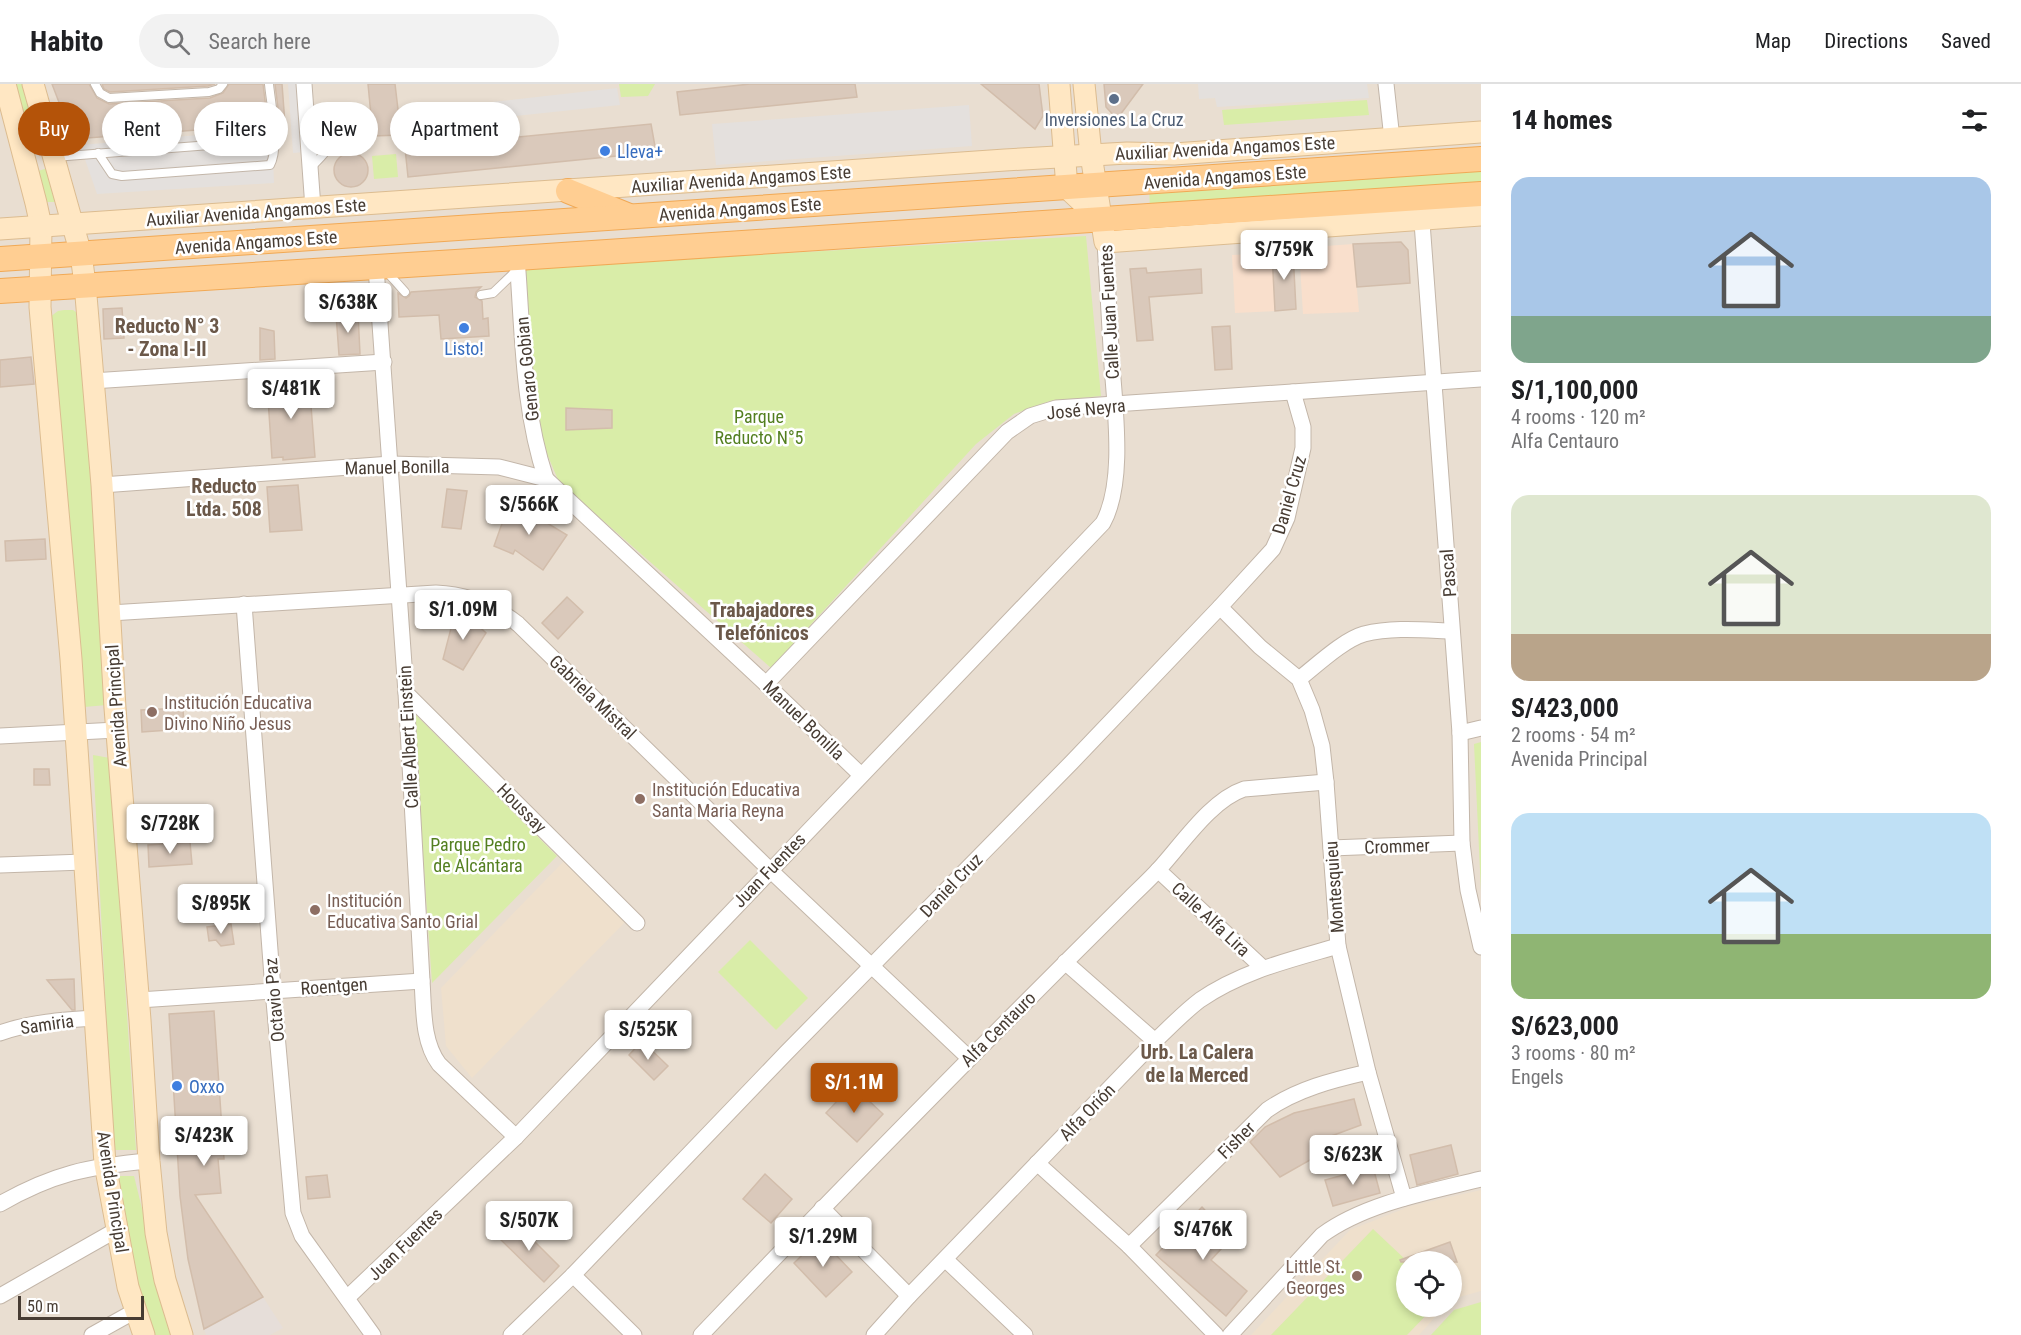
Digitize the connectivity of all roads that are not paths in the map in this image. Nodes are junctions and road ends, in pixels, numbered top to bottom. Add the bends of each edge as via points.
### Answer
1 (5, 84) edge
2 (33, 84) edge
3 (95, 84) edge
4 (223, 84) edge
5 (269, 84) edge
6 (304, 84) edge
7 (1059, 84) edge
8 (1084, 84) edge
9 (1386, 84) edge
10 (271, 102) edge
11 (1481, 132) edge
12 (1392, 139) junction
13 (194, 146) edge
14 (98, 153) junction
15 (1091, 155) junction
16 (273, 156) edge
17 (323, 156) edge
18 (52, 157) junction
19 (1065, 157) junction
20 (1481, 159) edge
21 (25, 162) junction
22 (310, 168) junction
23 (1096, 186) junction
24 (1067, 188) junction
25 (568, 191) junction
26 (1481, 194) edge
27 (314, 208) junction
28 (1421, 208) junction
29 (1481, 215) edge
30 (632, 217) junction
31 (73, 224) junction
32 (41, 226) junction
33 (0, 229) edge
34 (1103, 231) junction
35 (81, 254) junction
36 (42, 256) junction
37 (0, 260) edge
38 (518, 264) junction
39 (379, 266) junction
40 (85, 284) junction
41 (39, 288) junction
42 (0, 291) edge
43 (405, 292) dead end
44 (481, 295) dead end
45 (384, 362) junction
46 (1481, 379) edge
47 (92, 381) junction
48 (1434, 381) junction
49 (1293, 392) junction
50 (1114, 405) junction
51 (391, 464) junction
52 (546, 478) junction
53 (102, 485) junction
54 (398, 594) junction
55 (244, 604) junction
56 (1220, 607) junction
57 (110, 613) junction
58 (1452, 631) junction
59 (1299, 679) junction
60 (766, 684) junction
61 (406, 693) junction
62 (1481, 728) edge
63 (117, 730) junction
64 (76, 733) junction
65 (1461, 733) junction
66 (0, 736) edge
67 (861, 776) junction
68 (1326, 782) junction
69 (1462, 843) junction
70 (1331, 848) junction
71 (84, 862) junction
72 (0, 865) edge
73 (770, 870) junction
74 (1158, 870) junction
75 (638, 923) dead end
76 (1338, 946) junction
77 (1481, 947) edge
78 (1065, 962) junction
79 (872, 966) junction
80 (1263, 968) junction
81 (422, 981) junction
82 (273, 990) junction
83 (139, 1000) junction
84 (95, 1018) junction
85 (0, 1032) edge
86 (1155, 1041) junction
87 (969, 1058) junction
88 (1368, 1072) junction
89 (516, 1137) junction
90 (149, 1161) junction
91 (105, 1164) junction
92 (1036, 1164) junction
93 (1481, 1179) edge
94 (1404, 1198) junction
95 (0, 1204) edge
96 (822, 1208) junction
97 (118, 1229) junction
98 (1129, 1246) junction
99 (946, 1260) junction
100 (573, 1275) junction
101 (0, 1296) edge
102 (909, 1296) junction
103 (347, 1298) junction
104 (135, 1311) junction
105 (92, 1335) edge
106 (144, 1335) edge
107 (182, 1335) edge
108 (373, 1335) edge
109 (511, 1335) edge
110 (633, 1335) edge
111 (701, 1335) edge
112 (874, 1335) edge
113 (1025, 1335) edge
114 (1216, 1335) edge
115 (1230, 1335) edge

1 - 21 main road, Avenida Principal
2 - 18 main road, Avenida Principal
3 - 4 lane via 109,98 208,92
5 - 10 lane
6 - 22 street
7 - 19 main road
8 - 15 main road
9 - 12 street
11 - 12 main road, Auxiliar Avenida Angamos Este
12 - 15 main road, Auxiliar Avenida Angamos Este via 1174,154
13 - 14 lane
14 - 16 lane via 112,174 122,176 266,166
14 - 18 lane
15 - 19 main road, Auxiliar Avenida Angamos Este
15 - 23 main road
17 - 22 lane
18 - 21 main road
18 - 31 main road, Avenida Principal
19 - 24 main road
19 - 25 main road, Auxiliar Avenida Angamos Este
20 - 23 main road, Avenida Angamos Este
21 - 32 main road, Avenida Principal
22 - 27 street
23 - 24 main road, Avenida Angamos Este
23 - 34 main road
24 - 30 main road, Avenida Angamos Este
24 - 34 main road
25 - 27 main road, Auxiliar Avenida Angamos Este
25 - 30 main road
26 - 28 main road, Avenida Angamos Este
27 - 31 main road, Auxiliar Avenida Angamos Este
28 - 29 main road
28 - 34 main road, Avenida Angamos Este
28 - 48 street, Pascal
30 - 35 main road, Avenida Angamos Este
31 - 32 main road, Auxiliar Avenida Angamos Este
31 - 35 main road, Avenida Principal
32 - 33 main road, Auxiliar Avenida Angamos Este
32 - 36 main road, Avenida Principal
34 - 38 main road, Avenida Angamos Este
34 - 50 street, Calle Juan Fuentes
35 - 36 main road, Avenida Angamos Este
35 - 40 main road, Avenida Principal
36 - 37 main road, Avenida Angamos Este
36 - 41 main road, Avenida Principal
38 - 39 main road, Avenida Angamos Este
38 - 44 lane via 493,293
38 - 52 street, Genaro Gobian via 527,401
39 - 40 main road, Avenida Angamos Este
39 - 43 lane
39 - 45 street, Calle Albert Einstein
40 - 41 main road, Avenida Angamos Este
40 - 47 main road, Avenida Principal
41 - 42 main road, Avenida Angamos Este
41 - 64 main road, Avenida Principal
45 - 47 street
45 - 51 street, Calle Albert Einstein
46 - 48 street, José Neyra
47 - 53 main road, Avenida Principal
48 - 49 street, José Neyra
48 - 58 street, Pascal
49 - 50 street, José Neyra
49 - 56 street, Daniel Cruz via 1303,427 1303,448 1287,518 1273,549
50 - 60 street, José Neyra via 1056,408 1030,416 1007,432
50 - 67 street, Juan Fuentes via 1114,492 1103,523
51 - 52 street, Manuel Bonilla via 499,467
51 - 53 street, Manuel Bonilla
51 - 54 street, Calle Albert Einstein
52 - 60 street, Manuel Bonilla
53 - 57 main road, Avenida Principal
54 - 55 street, Gabriela Mistral
54 - 61 street, Calle Albert Einstein
54 - 73 street, Gabriela Mistral via 458,595 505,614
55 - 57 street, Gabriela Mistral
55 - 82 street, Octavio Paz
56 - 59 street, Montesquieu
56 - 79 street, Daniel Cruz
57 - 63 main road, Avenida Principal
58 - 59 street via 1400,629 1362,634
58 - 65 street, Pascal
59 - 68 street, Montesquieu via 1322,746
60 - 67 street, Manuel Bonilla
61 - 75 street, Houssay
61 - 81 street, Calle Albert Einstein
62 - 65 street
63 - 64 street
63 - 83 main road, Avenida Principal
64 - 66 street
64 - 71 main road, Avenida Principal
65 - 69 street, Pascal
67 - 73 street, Juan Fuentes
68 - 70 street, Montesquieu
68 - 74 street, Alfa Centauro via 1236,792
69 - 70 street, Crommer
69 - 77 street, Pascal
70 - 76 street, Montesquieu
71 - 72 street
71 - 84 main road, Avenida Principal
73 - 79 street, Gabriela Mistral
73 - 89 street, Juan Fuentes
74 - 78 street, Alfa Centauro
74 - 80 street, Calle Alfa Lira
76 - 80 street, Alfa Orión
76 - 88 street, Montesquieu
78 - 86 street
78 - 87 street, Alfa Centauro
79 - 87 street, Gabriela Mistral
79 - 100 street, Daniel Cruz
80 - 86 street, Alfa Orión via 1198,1002
81 - 82 street, Roentgen
81 - 89 street, Calle Albert Einstein via 427,1033 436,1059
82 - 83 street, Roentgen
82 - 103 street, Octavio Paz via 294,1218 302,1236
83 - 90 main road, Avenida Principal
84 - 85 street, Samiria via 43,1022
84 - 91 main road, Avenida Principal
86 - 92 street, Alfa Orión
87 - 96 street, Alfa Centauro
88 - 94 street, Montesquieu
88 - 98 street, Fisher via 1297,1093 1267,1110
89 - 103 street, Juan Fuentes
90 - 91 street
90 - 107 main road, Avenida Principal via 156,1233
91 - 95 street via 64,1174
91 - 97 main road, Avenida Principal
92 - 98 street
92 - 99 street, Alfa Orión
93 - 94 street
94 - 115 street via 1336,1224 1322,1235
96 - 102 street
96 - 111 street, Alfa Centauro
97 - 101 street
97 - 104 main road, Avenida Principal
98 - 114 street
99 - 102 street, Alfa Orión
99 - 113 street
100 - 109 street, Daniel Cruz
100 - 110 street
102 - 112 street, Alfa Orión
103 - 108 street, Octavio Paz
104 - 105 street
104 - 106 main road, Avenida Principal

